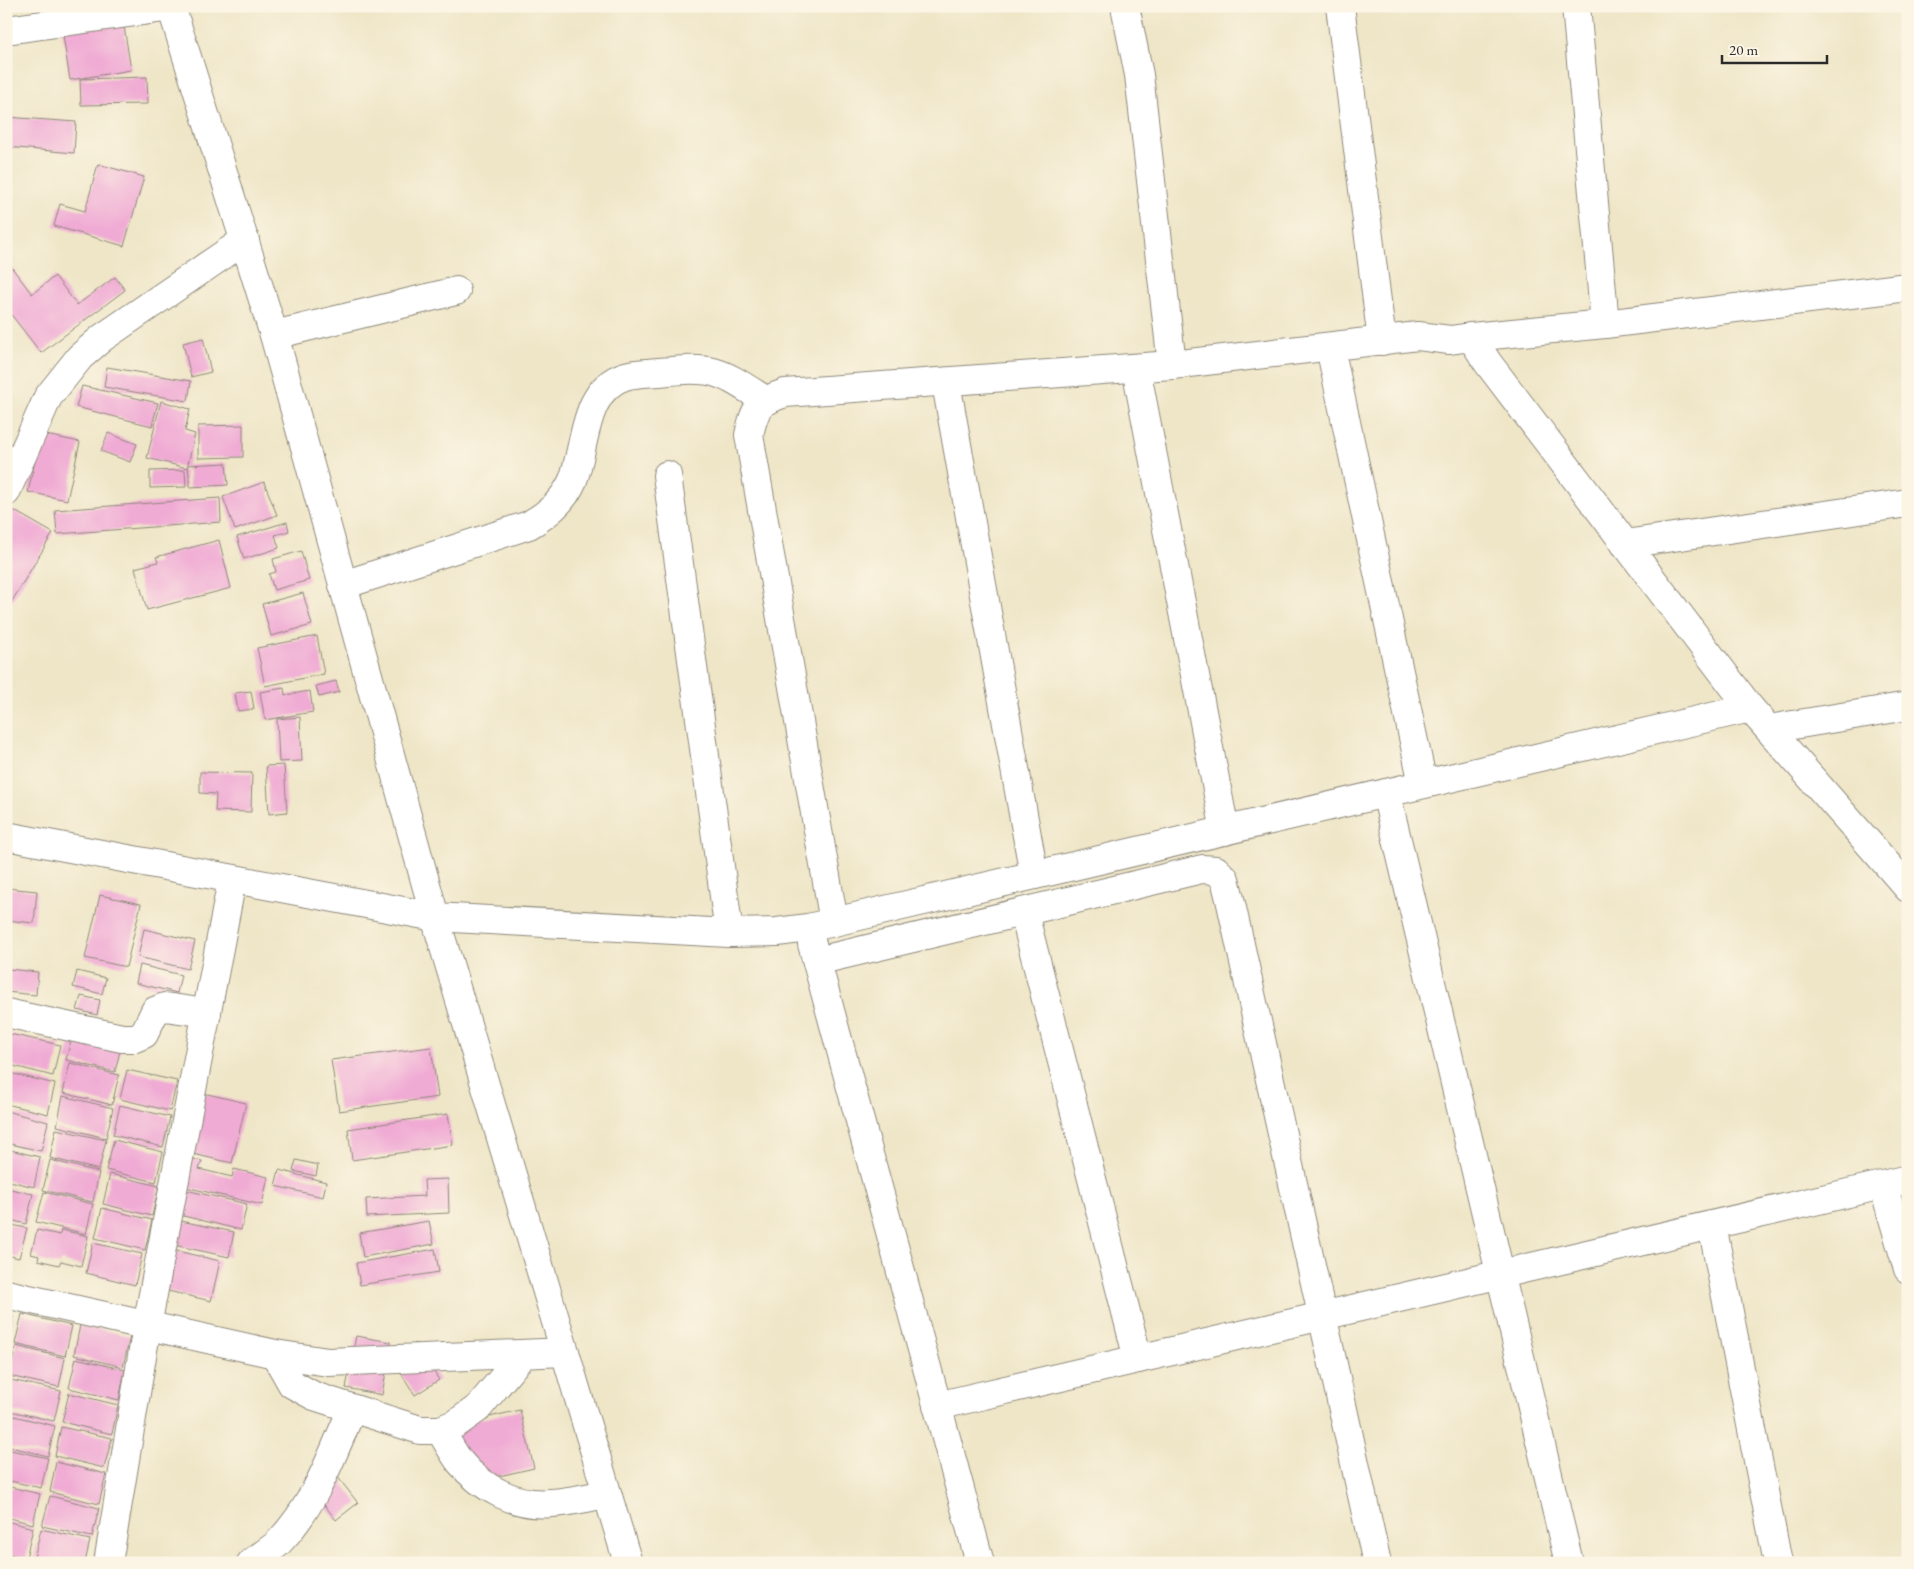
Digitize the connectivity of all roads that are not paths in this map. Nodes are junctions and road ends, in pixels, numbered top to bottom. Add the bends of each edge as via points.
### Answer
1 (1124, 6) edge
2 (1340, 6) edge
3 (1576, 6) edge
4 (172, 7) edge
5 (6, 30) edge
6 (245, 240) junction
7 (1908, 287) edge
8 (456, 291) dead end
9 (1605, 324) junction
10 (274, 335) junction
11 (1470, 337) junction
12 (1382, 341) junction
13 (1330, 347) junction
14 (1172, 365) junction
15 (1136, 368) junction
16 (946, 383) junction
17 (764, 400) junction
18 (667, 475) dead end
19 (6, 492) edge
20 (1908, 503) edge
21 (1625, 544) junction
22 (344, 585) junction
23 (1908, 706) edge
24 (1750, 708) junction
25 (1769, 729) junction
26 (1423, 784) junction
27 (1386, 793) junction
28 (1225, 831) junction
29 (6, 836) edge
30 (1034, 876) junction
31 (232, 880) junction
32 (1908, 888) edge
33 (1024, 913) junction
34 (435, 917) junction
35 (834, 922) junction
36 (808, 928) junction
37 (729, 933) junction
38 (817, 961) junction
39 (6, 1013) edge
40 (206, 1013) junction
41 (1895, 1182) edge
42 (1712, 1224) junction
43 (1908, 1269) edge
44 (1501, 1274) junction
45 (6, 1294) edge
46 (1324, 1316) junction
47 (147, 1326) junction
48 (565, 1352) junction
49 (274, 1354) junction
50 (523, 1354) junction
51 (1138, 1359) junction
52 (938, 1406) junction
53 (352, 1409) junction
54 (440, 1430) junction
55 (607, 1494) junction
56 (108, 1563) edge
57 (251, 1563) edge
58 (628, 1563) edge
59 (980, 1563) edge
60 (1377, 1563) edge
61 (1569, 1563) edge
62 (1778, 1563) edge

1 - 14 street via 1139,75
2 - 12 street
3 - 9 street
4 - 5 street
4 - 6 street
6 - 10 street
6 - 19 street via 102,338 80,357 48,397
7 - 9 street
8 - 10 street
9 - 11 street
10 - 22 street
11 - 12 street via 1450,340 1418,336
11 - 21 street
12 - 13 street
13 - 14 street
13 - 26 street
14 - 15 street
15 - 16 street
15 - 28 street
16 - 17 street via 785,393
16 - 30 street
17 - 22 street via 726,374 707,369 624,376 606,388 595,401 572,480 562,499 548,514 529,525
17 - 35 street via 754,413 750,435
18 - 37 street
20 - 21 street
21 - 24 street
22 - 34 street
23 - 25 street
24 - 25 street
24 - 26 street
25 - 32 street
26 - 27 street
27 - 28 street
27 - 44 street
28 - 30 street
29 - 31 street
30 - 35 street
31 - 34 street
31 - 40 street
33 - 38 street
33 - 46 street via 1202,869 1216,870 1224,879
33 - 51 street
34 - 37 street
34 - 48 street
35 - 36 street
36 - 37 street
36 - 38 street
38 - 52 street
39 - 40 street via 135,1038 144,1034 155,1011 166,1007
40 - 47 street
41 - 42 street
41 - 43 street
42 - 44 street
42 - 62 street
44 - 46 street
44 - 61 street
45 - 47 street
46 - 51 street
46 - 60 street
47 - 49 street
47 - 56 street
48 - 50 street
48 - 55 street
49 - 50 street via 328,1362
49 - 53 street via 292,1384 314,1396
50 - 54 street via 478,1408
51 - 52 street
52 - 59 street
53 - 54 street via 402,1426
53 - 57 street via 320,1484 301,1514 278,1542
54 - 55 street via 460,1462 479,1481 522,1502 549,1504
55 - 58 street

